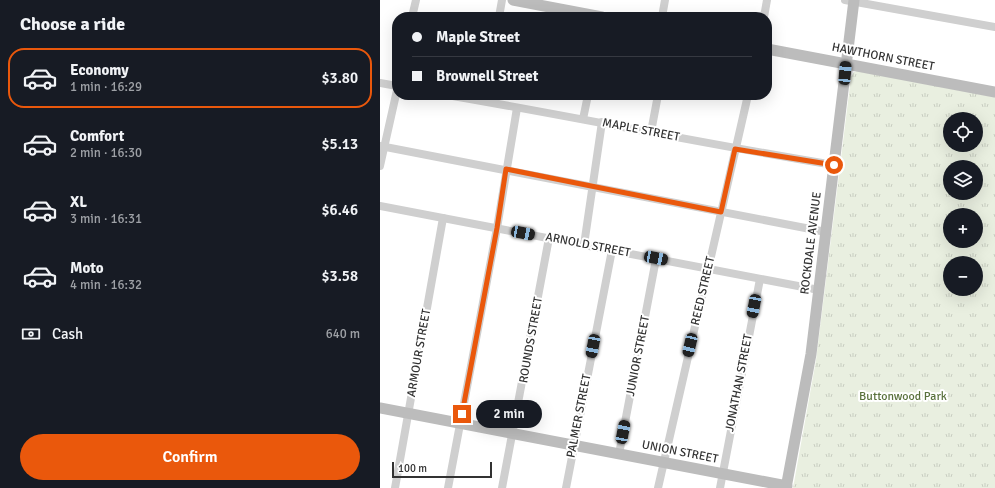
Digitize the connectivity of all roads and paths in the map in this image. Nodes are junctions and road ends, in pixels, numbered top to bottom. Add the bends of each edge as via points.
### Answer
1 (416, 0) edge
2 (502, 0) edge
3 (513, 0) edge
4 (665, 0) edge
5 (767, 0) edge
6 (851, 1) edge
7 (562, 5) edge
8 (413, 12) edge
9 (500, 12) edge
10 (585, 12) edge
11 (663, 12) edge
12 (765, 12) edge
13 (995, 27) edge
14 (772, 50) edge
15 (846, 64) junction
16 (380, 83) edge
17 (392, 85) edge
18 (995, 92) edge
19 (394, 100) edge
20 (491, 100) edge
21 (587, 100) edge
22 (657, 100) edge
23 (747, 100) edge
24 (517, 108) junction
25 (583, 119) junction
26 (602, 122) junction
27 (651, 132) junction
28 (382, 146) edge
29 (735, 149) junction
30 (834, 165) junction
31 (380, 166) edge
32 (506, 169) junction
33 (592, 186) junction
34 (380, 206) edge
35 (721, 212) junction
36 (443, 218) junction
37 (497, 228) junction
38 (826, 232) junction
39 (549, 238) junction
40 (584, 244) junction
41 (612, 250) junction
42 (656, 258) junction
43 (708, 269) junction
44 (760, 279) junction
45 (819, 290) junction
46 (380, 408) edge
47 (408, 413) junction
48 (461, 423) junction
49 (514, 433) junction
50 (574, 445) junction
51 (619, 454) junction
52 (664, 462) junction
53 (723, 474) junction
54 (786, 487) edge
55 (395, 488) edge
56 (448, 488) edge
57 (502, 488) edge
58 (566, 488) edge
59 (658, 488) edge
60 (720, 488) edge

1 - 8 street
2 - 9 street
3 - 7 main road
4 - 11 street
5 - 12 street
6 - 13 street
6 - 15 main road, ROCKDALE AVENUE
7 - 10 main road
14 - 15 main road, HAWTHORN STREET
15 - 18 main road, HAWTHORN STREET
15 - 30 main road, ROCKDALE AVENUE
16 - 17 street
19 - 28 street
20 - 24 street, MAPLE STREET
21 - 25 street
22 - 27 street
23 - 29 street, REED STREET
24 - 25 street, MAPLE STREET
24 - 32 street
25 - 26 street, MAPLE STREET
26 - 27 street, MAPLE STREET
26 - 33 street
27 - 29 street, MAPLE STREET
28 - 31 street
28 - 32 street
29 - 30 street, MAPLE STREET
29 - 35 street, REED STREET
30 - 38 main road, ROCKDALE AVENUE
32 - 33 street
32 - 37 street
33 - 35 street
33 - 40 street
34 - 36 street, ARNOLD STREET
35 - 38 street
35 - 43 street, REED STREET
36 - 37 street, ARNOLD STREET
36 - 47 street, ARMOUR STREET
37 - 39 street, ARNOLD STREET
37 - 48 street
38 - 45 main road, ROCKDALE AVENUE
39 - 40 street, ARNOLD STREET
39 - 49 street, ROUNDS STREET
40 - 41 street, ARNOLD STREET
41 - 42 street, ARNOLD STREET
41 - 50 street, PALMER STREET
42 - 43 street, ARNOLD STREET
42 - 51 street, JUNIOR STREET
43 - 44 street, ARNOLD STREET
43 - 52 street, REED STREET
44 - 45 street, ARNOLD STREET
44 - 53 street, JONATHAN STREET
45 - 54 main road, ROCKDALE AVENUE via 809,370
46 - 47 main road, UNION STREET
47 - 48 main road, UNION STREET
47 - 55 street, ARMOUR STREET
48 - 49 main road, UNION STREET
48 - 56 street
49 - 50 main road, UNION STREET
49 - 57 street, ROUNDS STREET
50 - 51 main road, UNION STREET
50 - 58 street, PALMER STREET
51 - 52 main road, UNION STREET
52 - 53 main road, UNION STREET
52 - 59 street, REED STREET
53 - 54 main road, UNION STREET
53 - 60 street, JONATHAN STREET

